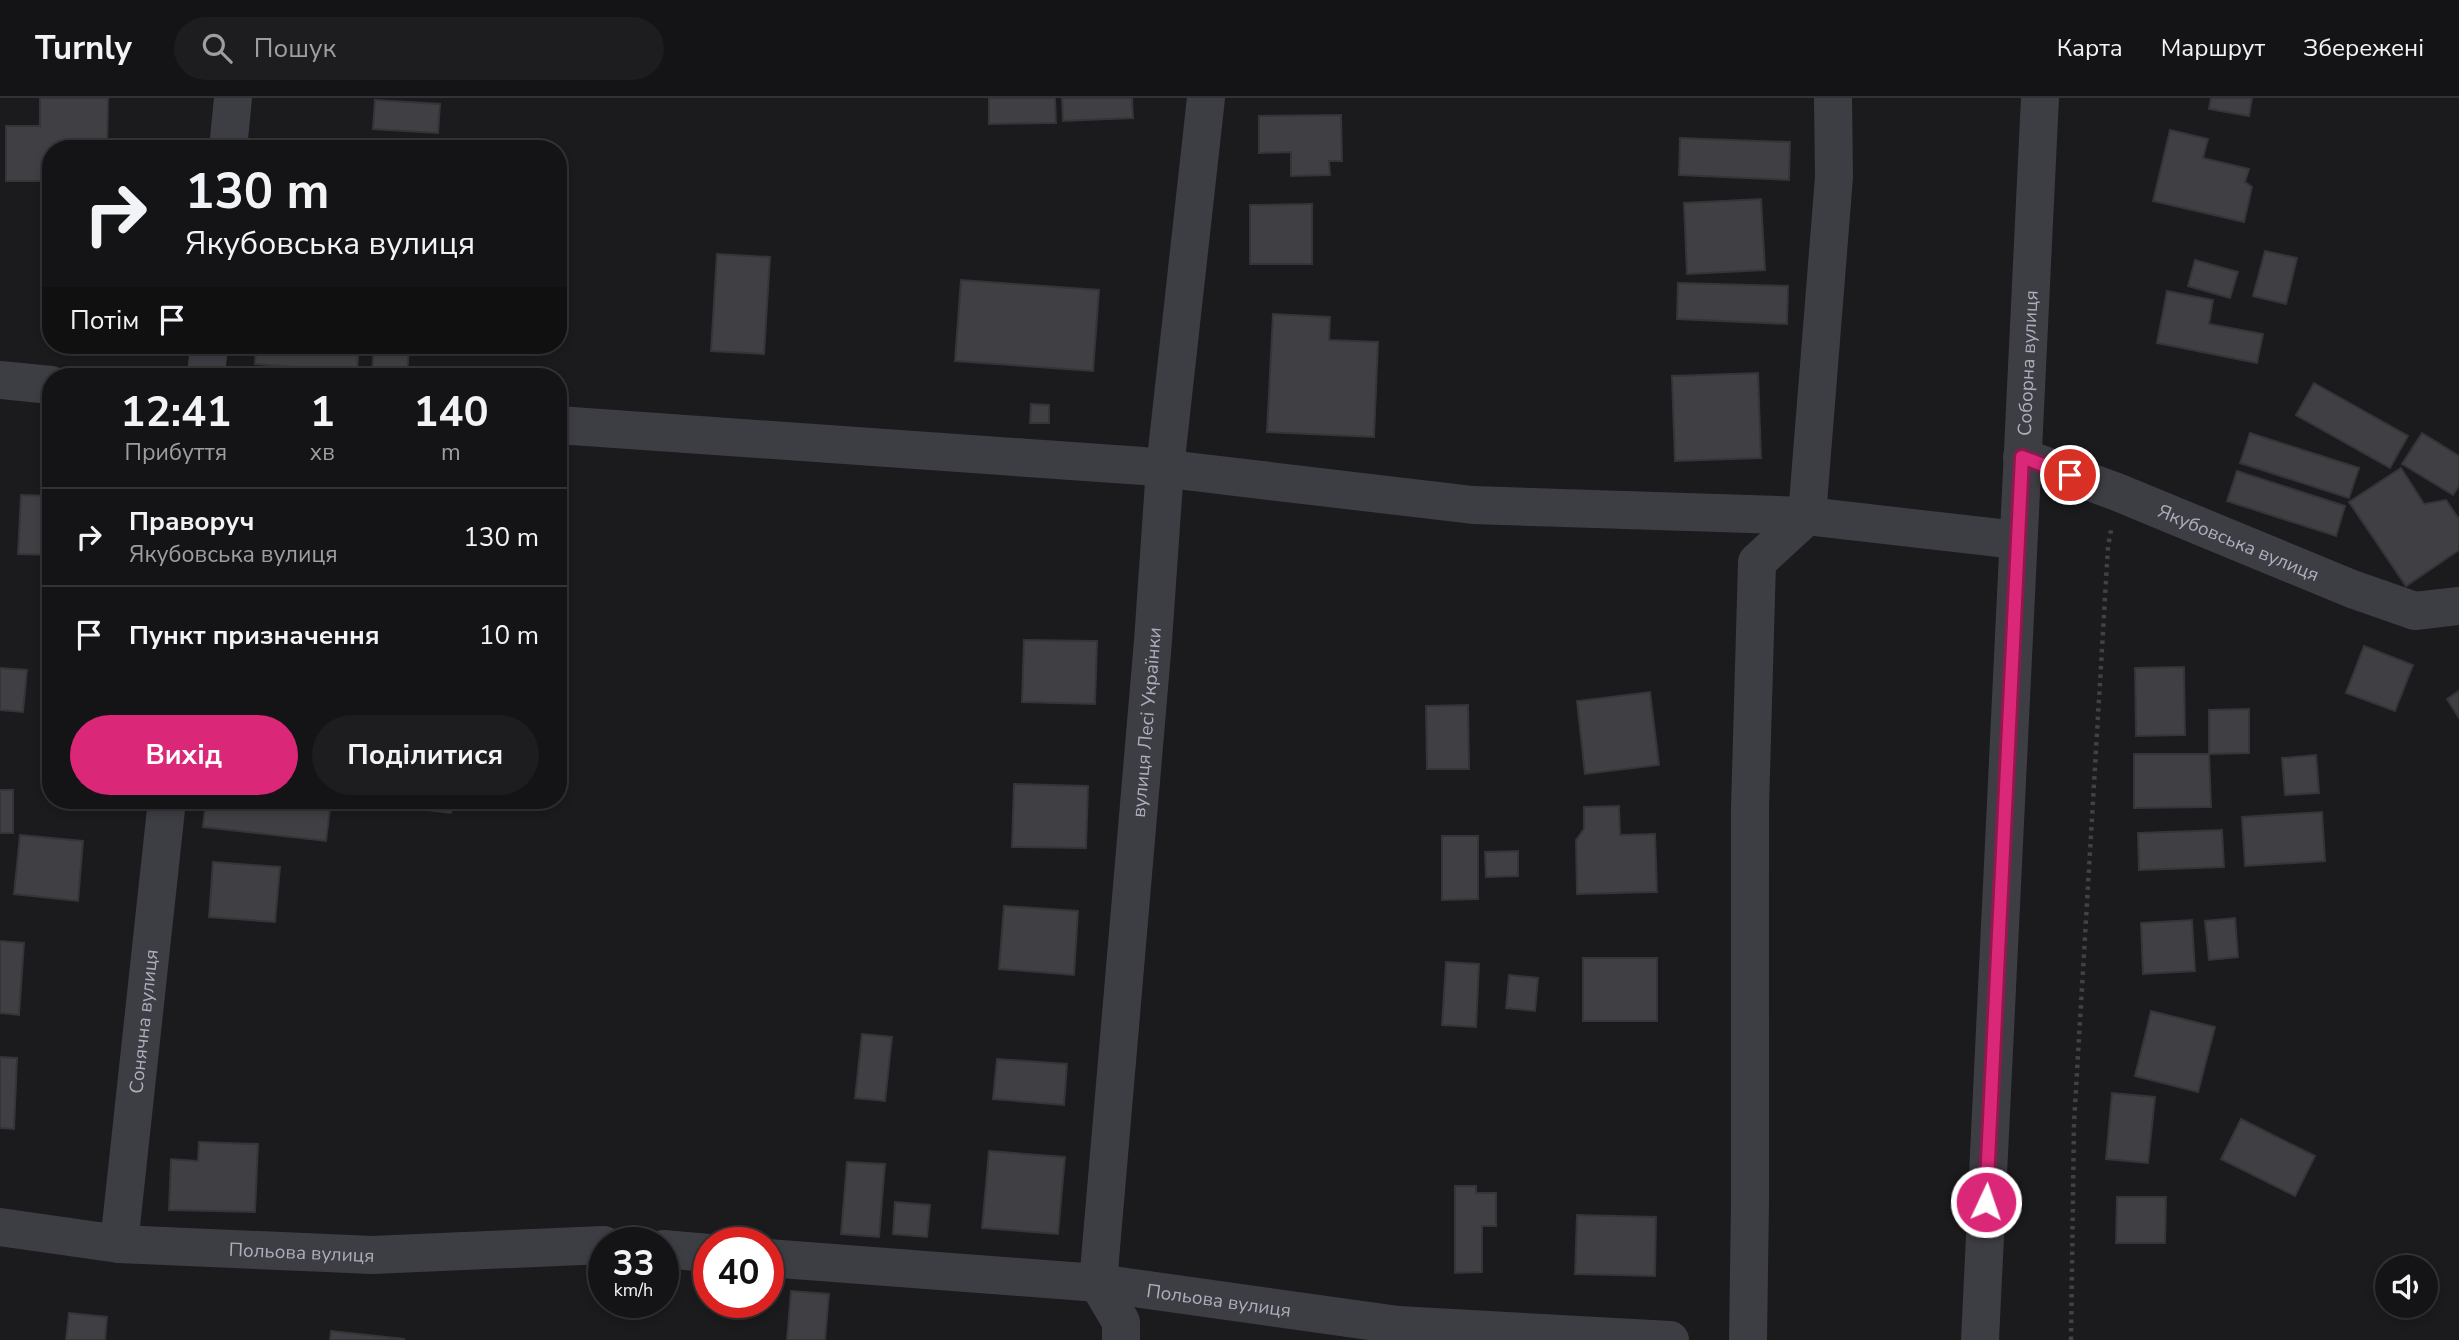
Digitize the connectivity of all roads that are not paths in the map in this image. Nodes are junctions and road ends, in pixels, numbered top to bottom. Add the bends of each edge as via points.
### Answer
1 (233, 98) edge
2 (1206, 98) edge
3 (1833, 98) edge
4 (2040, 98) edge
5 (229, 140) edge
6 (0, 380) edge
7 (42, 384) edge
8 (567, 426) edge
9 (2022, 457) junction
10 (1165, 468) junction
11 (1807, 516) junction
12 (2017, 540) junction
13 (2459, 606) edge
14 (166, 809) edge
15 (0, 1227) edge
16 (119, 1244) junction
17 (588, 1246) edge
18 (784, 1259) edge
19 (1098, 1283) junction
20 (1397, 1333) edge
21 (1121, 1340) edge
22 (1670, 1340) edge
23 (1748, 1340) edge
24 (1980, 1340) edge

1 - 5 street
2 - 10 street, вулиця Лесі Українки
3 - 11 street via 1834,177
4 - 9 street, Соборна вулиця
6 - 7 street
8 - 10 street
9 - 12 street, Соборна вулиця
9 - 13 street, Якубовська вулиця via 2415,611
10 - 11 street via 1473,505
10 - 19 street, вулиця Лесі Українки
11 - 12 street
11 - 23 street via 1756,562
12 - 24 street, Соборна вулиця
14 - 16 street, Сонячна вулиця
15 - 16 street, Польова вулиця
16 - 17 street, Польова вулиця via 373,1255
18 - 19 street, Польова вулиця
19 - 20 street, Польова вулиця
19 - 21 street via 1121,1322
20 - 22 street, Польова вулиця

